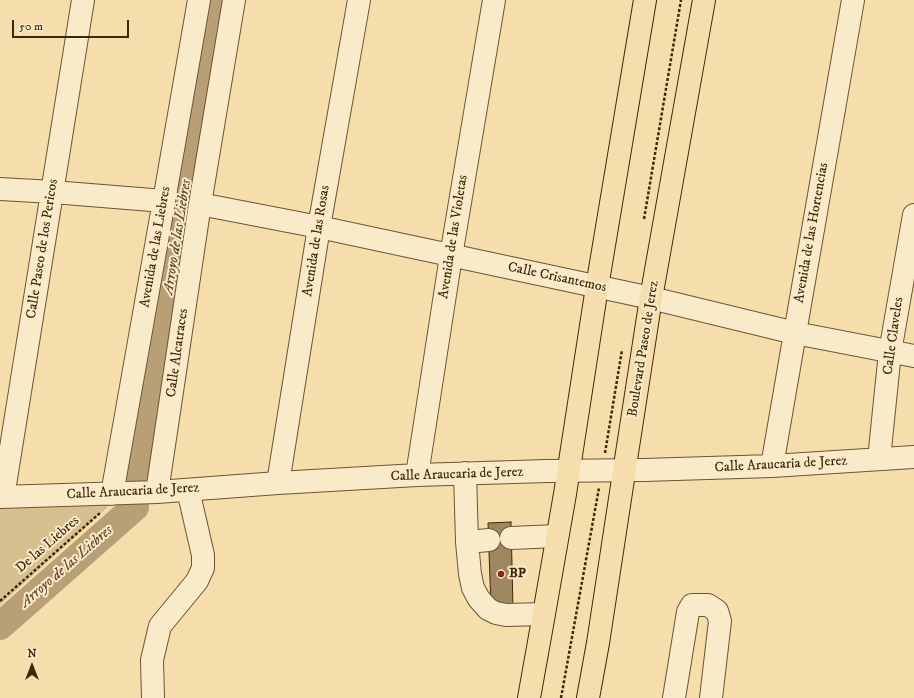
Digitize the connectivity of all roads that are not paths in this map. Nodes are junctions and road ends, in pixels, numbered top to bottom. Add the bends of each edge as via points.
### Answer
1 (83, 0) edge
2 (199, 0) edge
3 (234, 0) edge
4 (359, 0) edge
5 (494, 0) edge
6 (645, 0) edge
7 (704, 0) edge
8 (853, 0) edge
9 (0, 190) edge
10 (52, 192) junction
11 (164, 201) junction
12 (200, 204) junction
13 (914, 215) edge
14 (319, 227) junction
15 (450, 256) junction
16 (597, 287) junction
17 (652, 298) junction
18 (795, 333) junction
19 (890, 352) junction
20 (914, 356) edge
21 (914, 457) edge
22 (880, 459) junction
23 (772, 466) junction
24 (568, 471) junction
25 (624, 471) junction
26 (465, 473) junction
27 (417, 475) junction
28 (278, 483) junction
29 (188, 490) junction
30 (154, 492) junction
31 (1, 497) edge
32 (112, 499) junction
33 (557, 536) junction
34 (511, 538) dead end
35 (489, 540) dead end
36 (467, 542) junction
37 (544, 614) junction
38 (154, 698) edge
39 (529, 698) edge
40 (588, 698) edge
41 (674, 698) edge
42 (711, 698) edge

1 - 10 street, Calle Paseo de los Pericos
2 - 11 street, Avenida de las Liebres
3 - 12 street, Calle Alcatraces
4 - 14 street, Avenida de las Rosas
5 - 15 street, Avenida de las Violetas
6 - 16 main road
7 - 17 main road, Boulevard Paseo de Jerez
8 - 18 street, Avenida de las Hortencias
9 - 10 street
10 - 11 street
10 - 31 street, Calle Paseo de los Pericos
11 - 32 street, Avenida de las Liebres
12 - 14 street, Calle Crisantemos
12 - 30 street, Calle Alcatraces
13 - 19 street, Calle Claveles
14 - 15 street, Calle Crisantemos
14 - 28 street, Avenida de las Rosas
15 - 16 street, Calle Crisantemos
15 - 27 street, Avenida de las Violetas
16 - 17 street, Calle Crisantemos
16 - 24 main road
17 - 18 street, Calle Crisantemos
17 - 25 main road, Boulevard Paseo de Jerez
18 - 19 street, Calle Crisantemos
18 - 23 street, Avenida de las Hortencias
19 - 20 street, Calle Crisantemos
19 - 22 street, Calle Claveles
21 - 22 street, Calle Araucaria de Jerez
22 - 23 street, Calle Araucaria de Jerez
23 - 25 street, Calle Araucaria de Jerez
24 - 25 street, Calle Araucaria de Jerez
24 - 26 street, Calle Araucaria de Jerez
24 - 33 main road
25 - 40 main road, Boulevard Paseo de Jerez
26 - 27 street, Calle Araucaria de Jerez
26 - 36 street
27 - 28 street, Calle Araucaria de Jerez
28 - 29 street, Calle Araucaria de Jerez
29 - 30 street, Calle Araucaria de Jerez
29 - 38 street via 203,555 203,568 197,581 160,626 152,660
30 - 32 street, Calle Araucaria de Jerez
31 - 32 street, Calle Araucaria de Jerez
33 - 34 street
33 - 37 main road
35 - 36 street
36 - 37 street via 473,588 488,609 506,615
37 - 39 main road
41 - 42 street via 688,612 692,605 708,605 717,611 720,621

